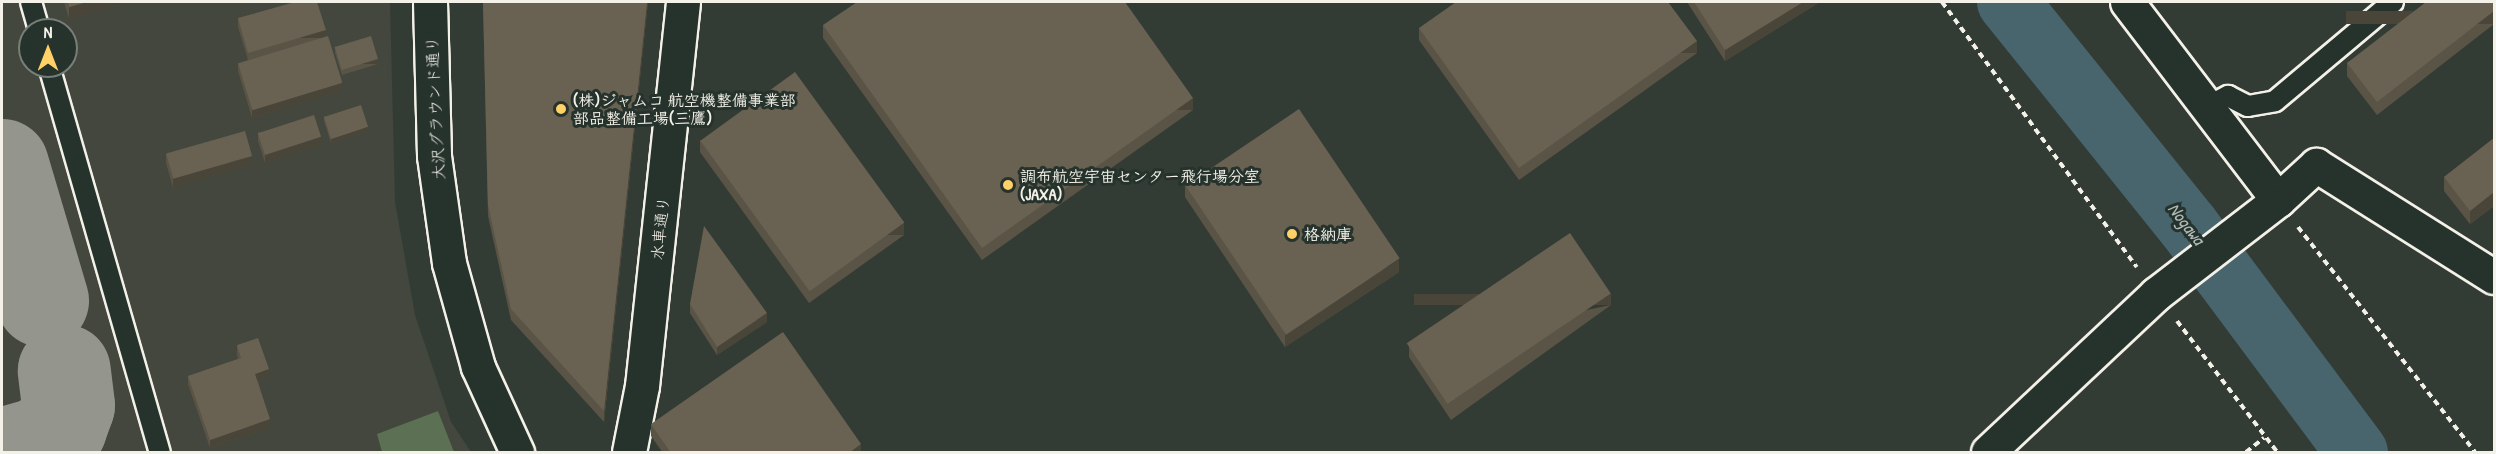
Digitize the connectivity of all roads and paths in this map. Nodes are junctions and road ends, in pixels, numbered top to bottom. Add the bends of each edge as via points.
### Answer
1 (31, 2) edge
2 (430, 2) edge
3 (683, 2) edge
4 (1942, 2) edge
5 (2127, 2) edge
6 (2393, 2) edge
7 (36, 18) edge
8 (52, 78) edge
9 (2207, 107) junction
10 (2064, 165) dead end
11 (2273, 203) junction
12 (2494, 277) edge
13 (2265, 438) dead end
14 (1998, 450) edge
15 (160, 453) edge
16 (517, 453) edge
17 (629, 453) edge
18 (2246, 453) edge
19 (2475, 453) edge

1 - 7 lane
2 - 16 street, 大沢グラウンド通り via 434,156 449,263 478,367
3 - 17 street, 水車通り via 642,386
4 - 10 path
5 - 9 street
6 - 9 lane via 2275,101 2248,105 2228,96
8 - 15 lane
9 - 11 street
11 - 12 street via 2316,165
11 - 14 street via 2164,287
11 - 19 path
13 - 18 path

